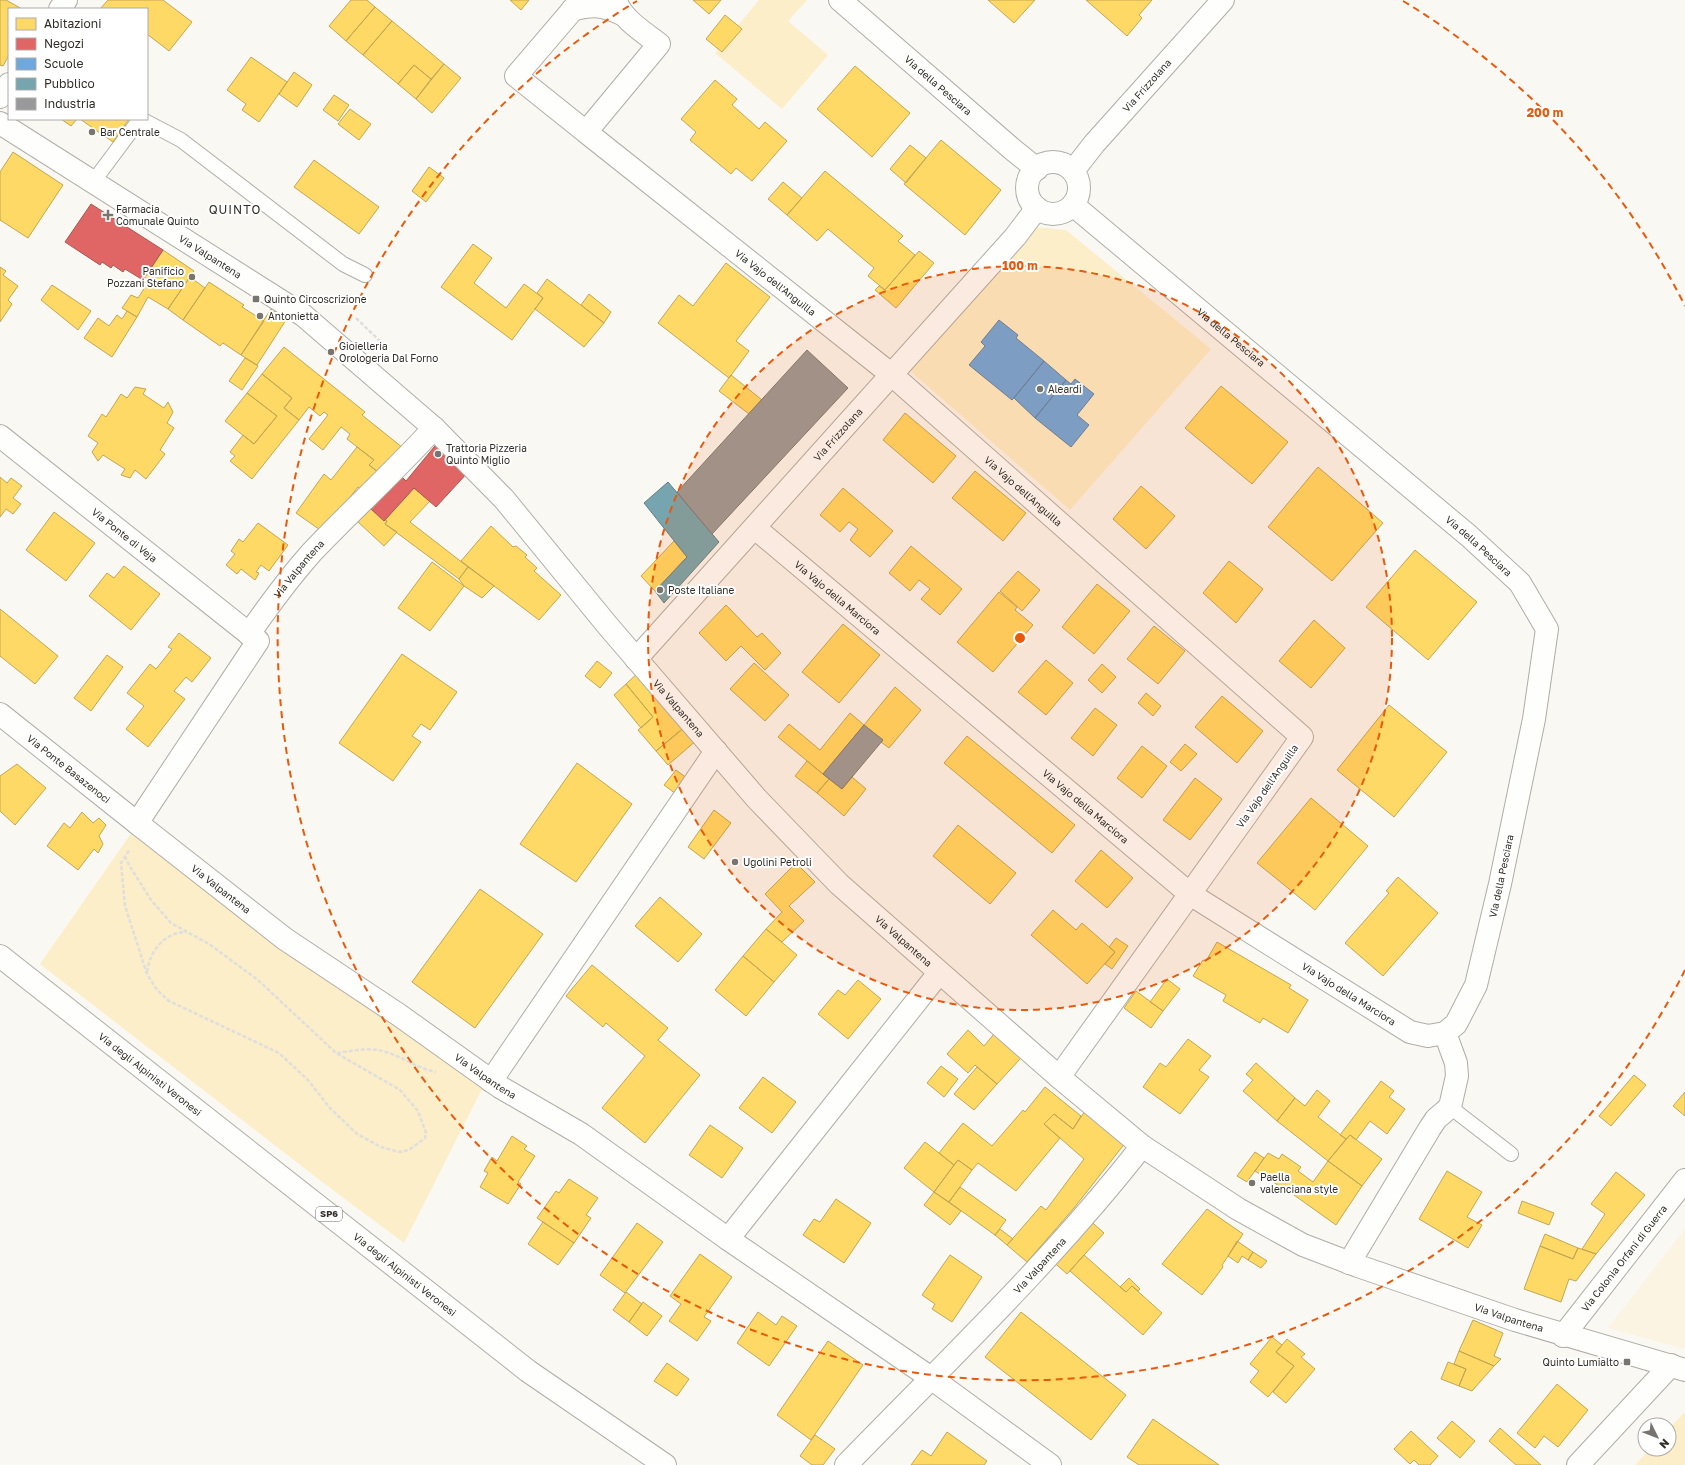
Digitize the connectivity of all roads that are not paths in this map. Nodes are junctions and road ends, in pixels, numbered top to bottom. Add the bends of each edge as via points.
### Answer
1 (840, 0) edge
2 (1223, 0) edge
3 (576, 5) edge
4 (620, 8) edge
5 (8, 85) edge
6 (0, 97) edge
7 (139, 120) edge
8 (142, 120) edge
9 (0, 123) edge
10 (586, 132) junction
11 (1037, 169) junction
12 (1072, 171) junction
13 (94, 182) junction
14 (1073, 205) junction
15 (1037, 208) junction
16 (365, 275) dead end
17 (892, 375) junction
18 (434, 428) junction
19 (0, 436) edge
20 (755, 528) junction
21 (249, 634) junction
22 (636, 659) junction
23 (0, 714) edge
24 (716, 751) junction
25 (141, 826) junction
26 (1190, 894) junction
27 (0, 956) edge
28 (939, 973) junction
29 (1445, 1033) junction
30 (1059, 1077) junction
31 (491, 1080) junction
32 (1450, 1107) junction
33 (1142, 1146) junction
34 (1511, 1154) dead end
35 (1685, 1180) edge
36 (728, 1239) junction
37 (1349, 1263) junction
38 (1563, 1336) junction
39 (1678, 1368) edge
40 (931, 1378) junction
41 (665, 1465) edge
42 (846, 1465) edge
43 (1050, 1465) edge
44 (1578, 1465) edge

1 - 11 main road, Via della Pesciara
2 - 12 main road, Via Frizzolana
3 - 4 main road
3 - 10 main road, Via Vajo dell'Anguilla via 516,76
4 - 10 main road via 659,44
5 - 6 main road
7 - 13 lane
8 - 16 lane via 181,140 344,264
9 - 13 main road, Via Valpantena
10 - 17 main road, Via Vajo dell'Anguilla
11 - 12 main road via 1052,163 1060,163
11 - 15 main road via 1029,181 1028,188 1032,203
12 - 14 main road via 1079,185 1077,199
13 - 18 main road, Via Valpantena via 302,315
14 - 15 main road via 1059,214 1044,212
14 - 29 main road, Via della Pesciara via 1469,536 1520,583 1547,629 1534,718 1500,884 1476,985 1456,1024
15 - 17 main road, Via Frizzolana via 1015,237
17 - 20 main road, Via Frizzolana
17 - 26 main road, Via Vajo dell'Anguilla via 1302,736
18 - 21 main road, Via Valpantena via 312,552 280,590
18 - 22 main road, Via Valpantena via 504,499
19 - 21 main road, Via Ponte di Veja
20 - 22 main road, Via Frizzolana
20 - 26 main road, Via Vajo della Marciora
21 - 25 main road via 258,641
22 - 24 main road, Via Valpantena
23 - 25 main road, Via Ponte Basazenoci
24 - 28 main road, Via Valpantena via 757,799 839,884
24 - 31 main road
25 - 31 main road, Via Valpantena via 285,939
26 - 29 main road, Via Vajo della Marciora via 1410,1032 1428,1036
26 - 30 main road
27 - 41 main road, Via degli Alpinisti Veronesi / SP6 via 528,1371
28 - 30 main road, Via Valpantena
28 - 36 main road, Via Valpantena
29 - 32 main road via 1456,1063 1457,1076
30 - 33 main road, Via Valpantena
31 - 36 main road, Via Valpantena via 580,1134
32 - 34 lane
32 - 37 main road via 1430,1128
33 - 37 main road, Via Valpantena via 1238,1209 1303,1245
33 - 40 main road, Via Valpantena via 1108,1189
35 - 38 main road, Via Colonia Orfani di Guerra
36 - 40 main road, Via Valpantena
37 - 38 main road, Via Valpantena
38 - 39 main road, Via Valpantena
39 - 44 main road, Via Valpantena
40 - 42 main road, Via Valpantena
40 - 43 main road, Via Valpantena

